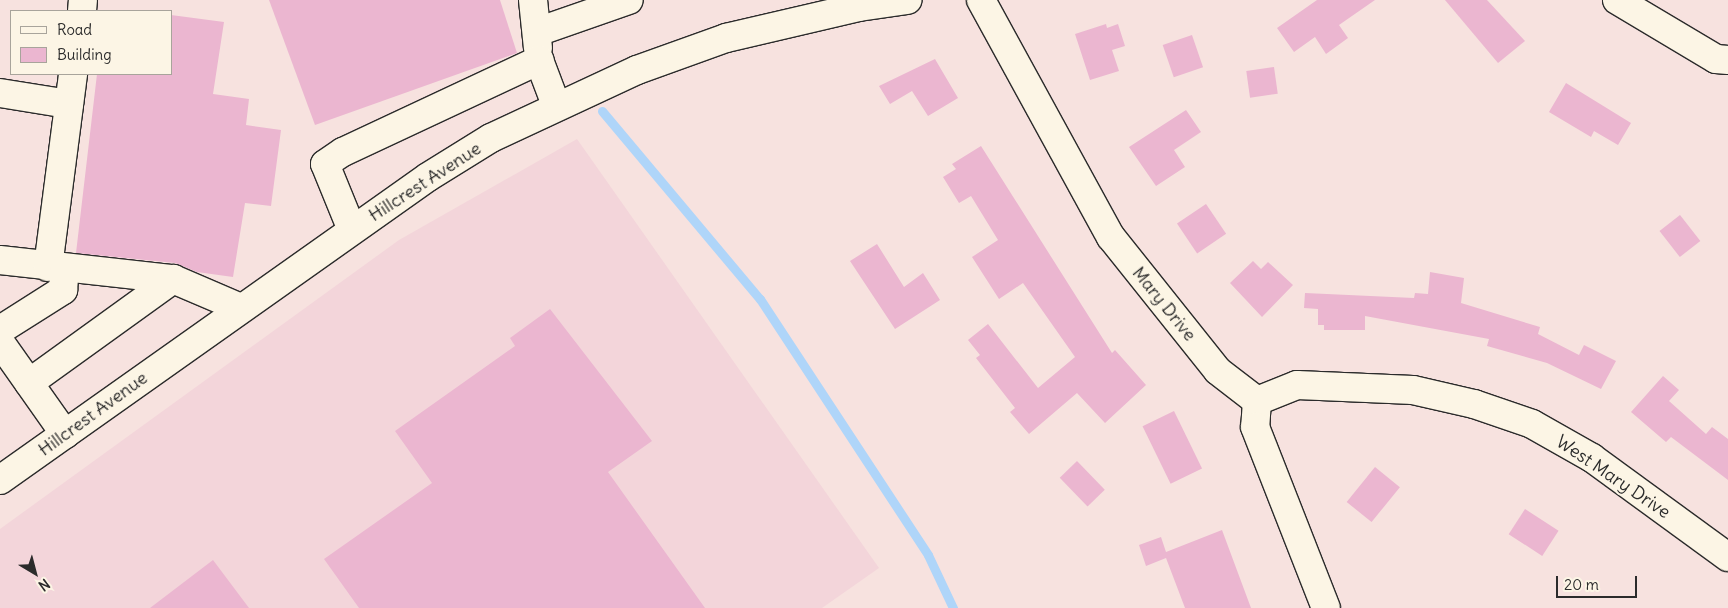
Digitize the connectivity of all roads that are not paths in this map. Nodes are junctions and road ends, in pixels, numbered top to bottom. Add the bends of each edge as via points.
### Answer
1 (533, 0) edge
2 (629, 0) edge
3 (907, 0) edge
4 (981, 0) edge
5 (1617, 0) edge
6 (795, 10) edge
7 (537, 32) junction
8 (539, 60) junction
9 (1728, 60) edge
10 (73, 75) edge
11 (0, 92) edge
12 (69, 104) junction
13 (556, 105) junction
14 (352, 230) junction
15 (0, 260) edge
16 (56, 268) junction
17 (173, 280) junction
18 (240, 308) junction
19 (0, 313) edge
20 (0, 330) edge
21 (0, 342) edge
22 (29, 383) junction
23 (1257, 401) junction
24 (65, 434) junction
25 (0, 480) edge
26 (1728, 557) edge
27 (1326, 608) edge

1 - 7 street
2 - 7 street
3 - 6 street, Hillcrest Avenue
4 - 23 street, Mary Drive via 1111,237 1218,371
5 - 9 street via 1716,59
6 - 13 street, Hillcrest Avenue via 637,70
7 - 8 street
8 - 13 street
8 - 14 street via 325,164
10 - 12 street
11 - 12 street
12 - 16 street
13 - 14 street, Hillcrest Avenue via 436,172
14 - 18 street, Hillcrest Avenue
15 - 16 street
16 - 17 street
16 - 19 street
16 - 20 street via 63,290
17 - 18 street
17 - 22 street
18 - 24 street, Hillcrest Avenue
21 - 22 street
22 - 24 street
23 - 26 street, West Mary Drive via 1297,385 1413,390 1474,404 1532,424 1592,458
23 - 27 street via 1255,427
24 - 25 street, Hillcrest Avenue

